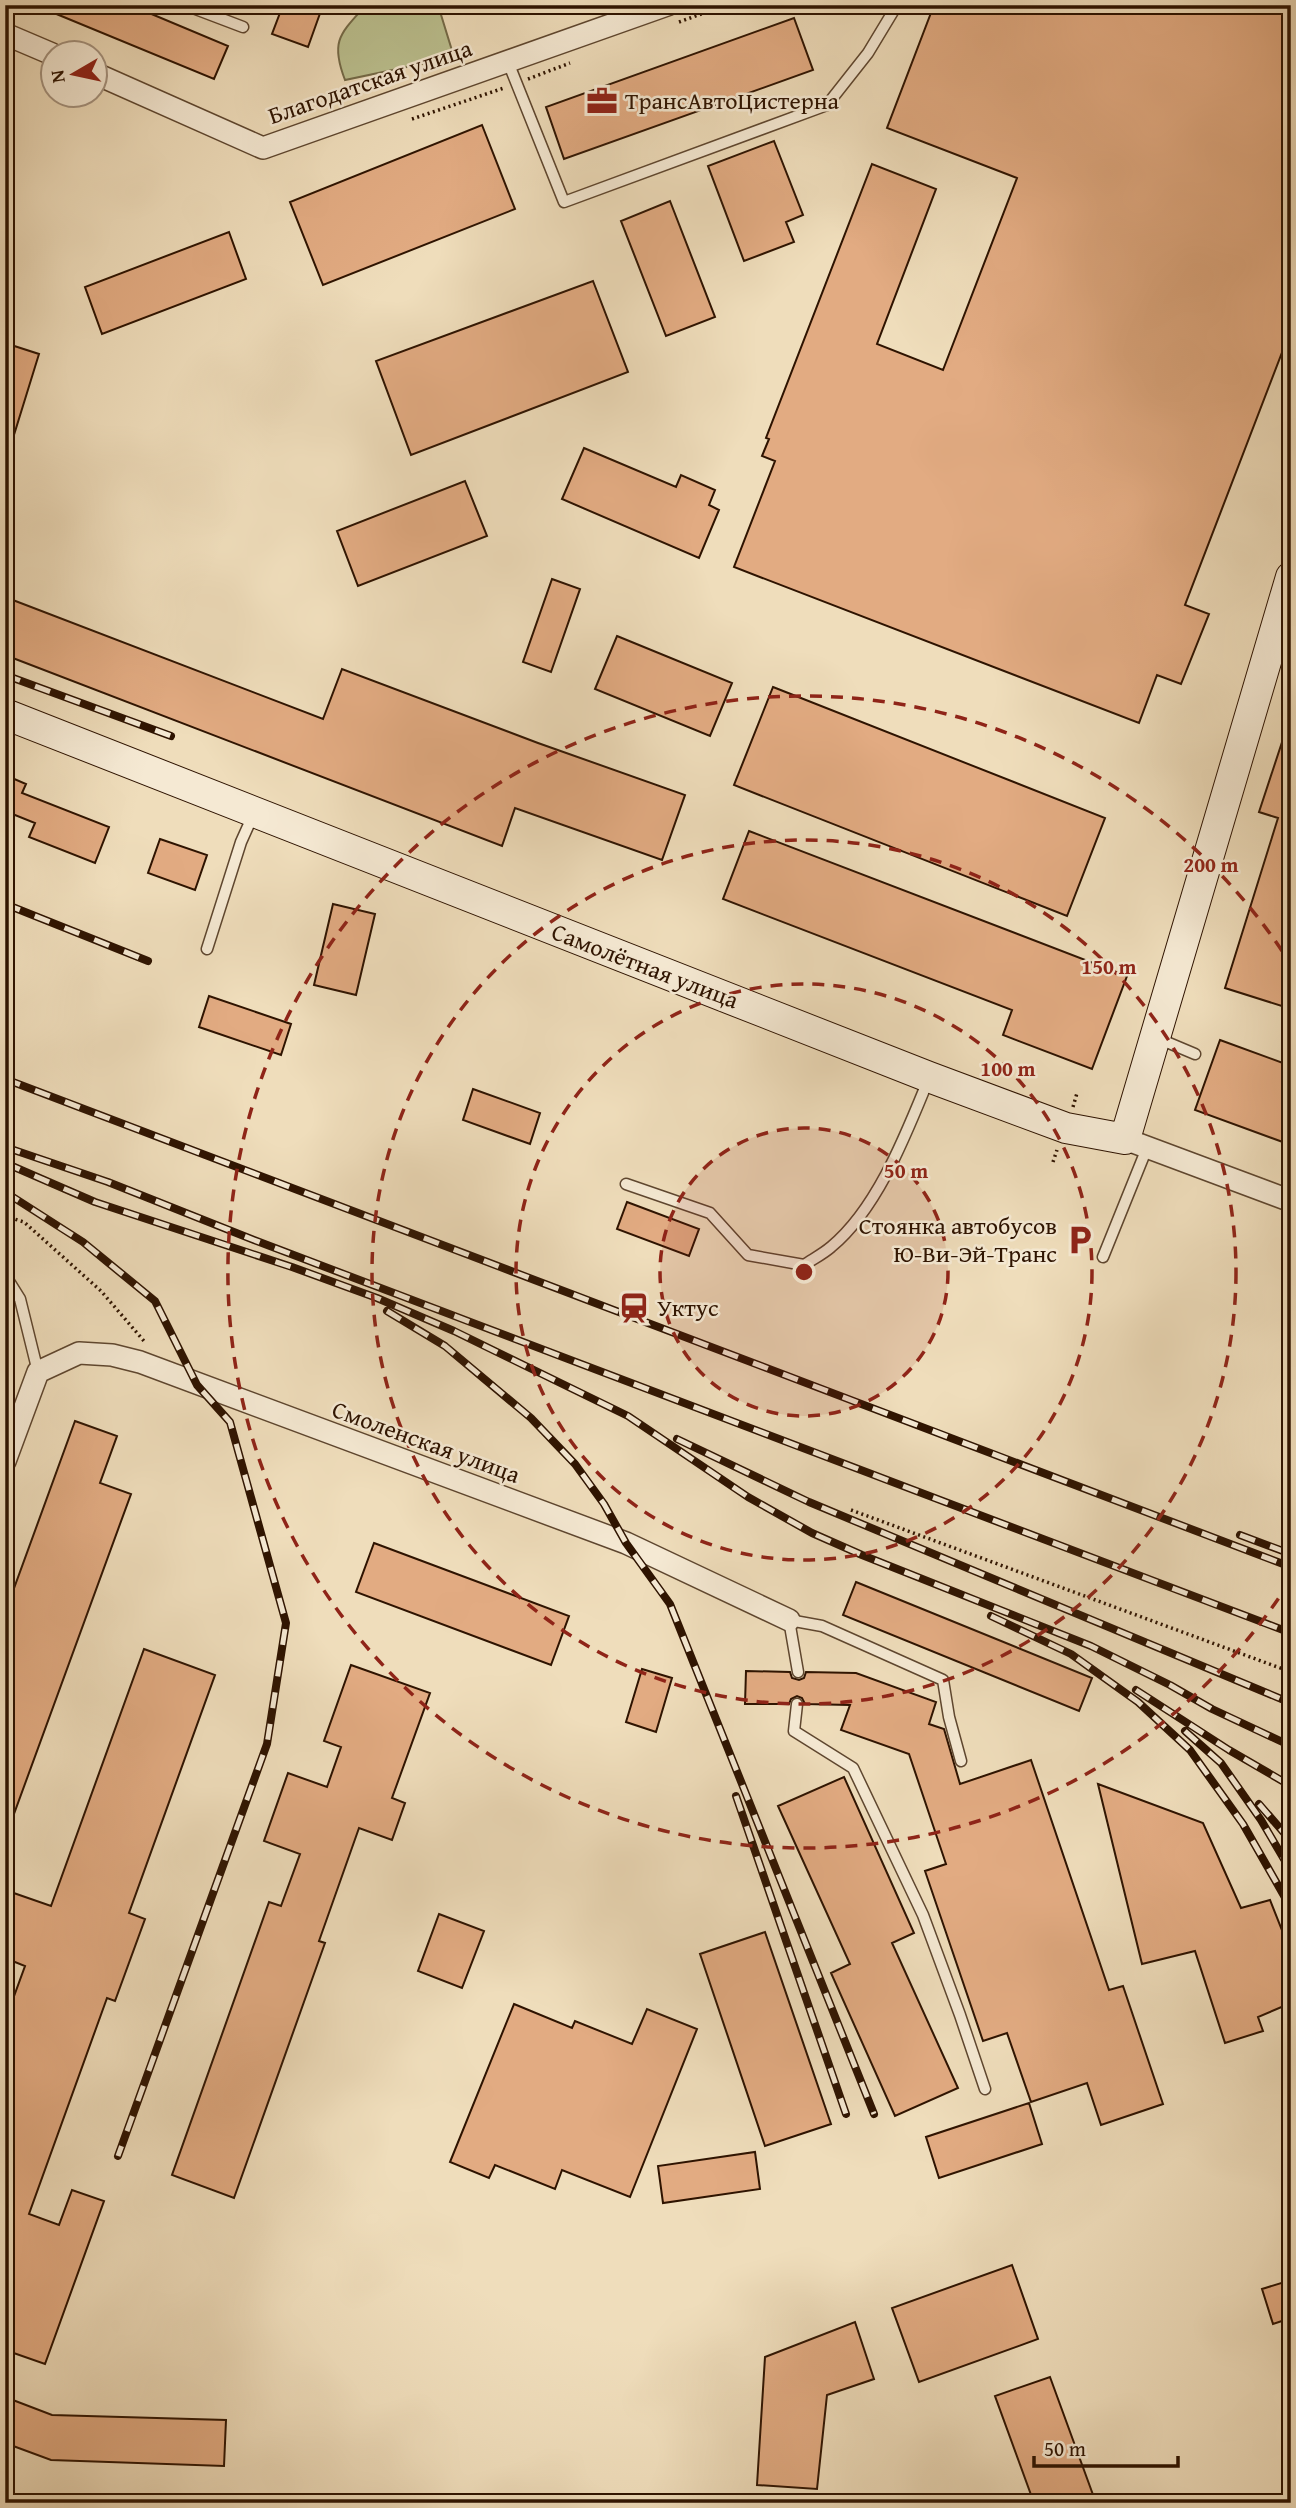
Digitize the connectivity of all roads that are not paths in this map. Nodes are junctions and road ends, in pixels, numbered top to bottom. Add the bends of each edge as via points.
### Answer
1 (186, 5) edge
2 (667, 5) edge
3 (897, 5) edge
4 (243, 27) dead end
5 (5, 34) edge
6 (38, 48) edge
7 (508, 62) junction
8 (108, 79) edge
9 (1291, 577) edge
10 (5, 714) edge
11 (254, 813) junction
12 (207, 949) dead end
13 (1154, 1037) junction
14 (1195, 1054) dead end
15 (929, 1077) junction
16 (1136, 1143) junction
17 (626, 1185) dead end
18 (1291, 1200) edge
19 (1103, 1257) dead end
20 (5, 1275) edge
21 (38, 1372) junction
22 (5, 1461) edge
23 (789, 1620) junction
24 (798, 1672) dead end
25 (797, 1704) dead end
26 (961, 1761) dead end
27 (985, 2089) dead end

1 - 4 lane
2 - 7 street, Благодатская улица
3 - 7 lane via 868,53 827,105 564,202
5 - 6 street
7 - 8 street, Благодатская улица via 263,148
9 - 13 main road
10 - 11 main road, Самолётная улица
11 - 12 lane
11 - 15 main road, Самолётная улица
13 - 14 lane
13 - 16 main road
15 - 16 main road, Самолётная улица via 1066,1128
15 - 17 lane via 876,1192 831,1247 804,1265 748,1255 710,1213
16 - 18 street, Самолётная улица
16 - 19 lane
20 - 21 lane via 20,1299
21 - 22 street
21 - 23 street, Смоленская улица via 79,1353 140,1362 626,1543
23 - 24 lane
23 - 26 lane via 822,1626 943,1680
25 - 27 lane via 794,1731 853,1768 923,1915

